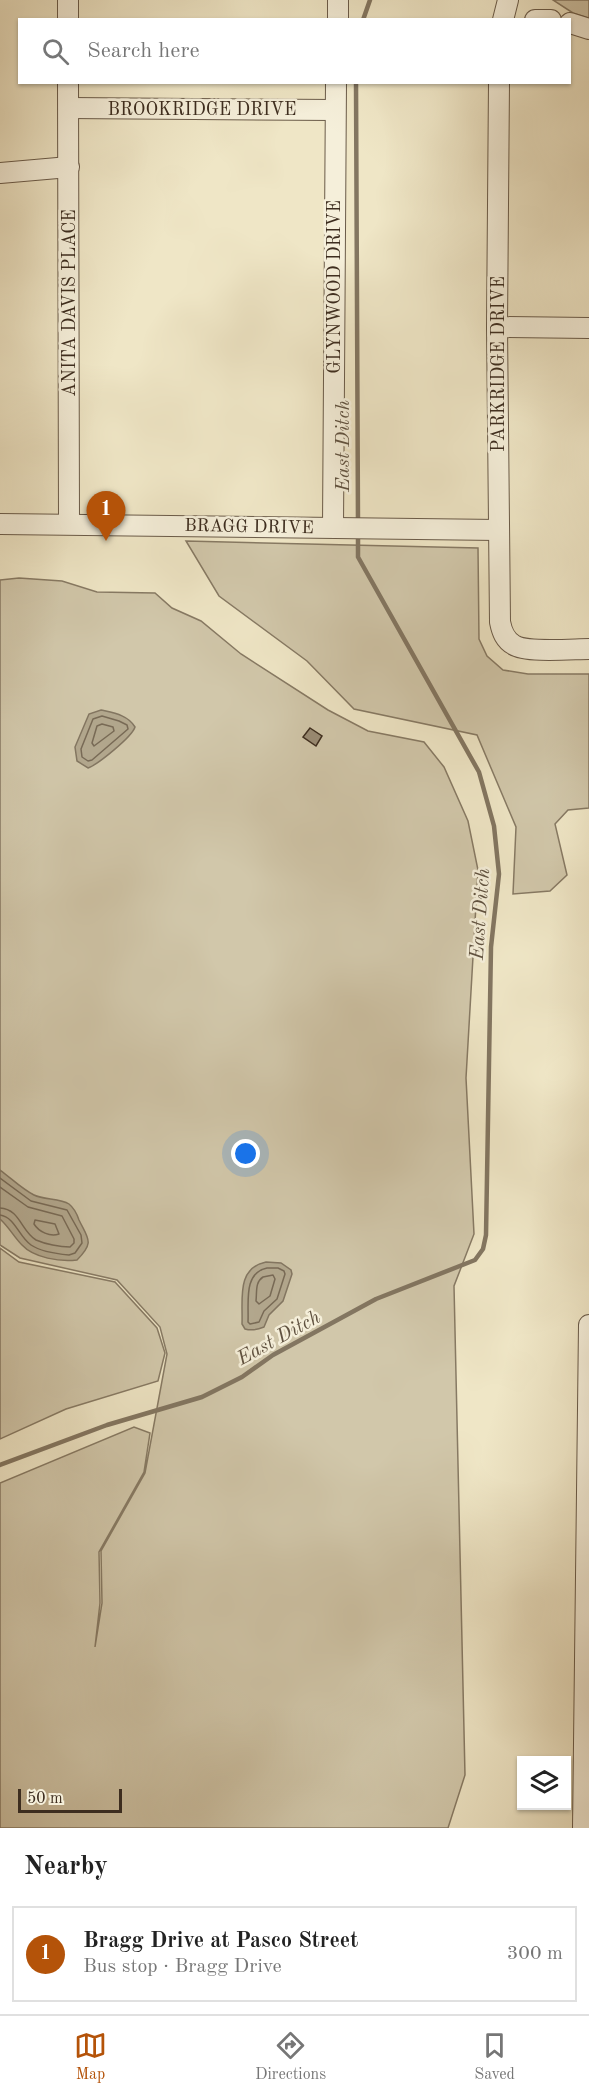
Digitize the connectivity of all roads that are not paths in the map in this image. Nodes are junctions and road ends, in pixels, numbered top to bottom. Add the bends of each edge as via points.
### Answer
1 (68, 0) edge
2 (338, 0) edge
3 (508, 0) edge
4 (68, 18) edge
5 (338, 18) edge
6 (504, 18) edge
7 (571, 24) edge
8 (589, 29) edge
9 (69, 84) edge
10 (336, 84) edge
11 (499, 84) edge
12 (69, 108) junction
13 (335, 110) junction
14 (69, 167) junction
15 (0, 173) edge
16 (497, 327) junction
17 (589, 328) edge
18 (0, 524) edge
19 (69, 524) junction
20 (340, 528) junction
21 (498, 530) junction
22 (589, 649) edge
23 (589, 1325) edge
24 (589, 1408) edge
25 (584, 1828) edge

1 - 4 street
2 - 5 street
3 - 6 street
7 - 8 street
9 - 12 street, ANITA DAVIS PLACE
10 - 13 street, GLYNWOOD DRIVE
11 - 16 street, PARKRIDGE DRIVE
12 - 13 street, BROOKRIDGE DRIVE
12 - 14 street, ANITA DAVIS PLACE
13 - 20 street, GLYNWOOD DRIVE
14 - 15 street
14 - 19 street, ANITA DAVIS PLACE
16 - 17 street
16 - 21 street, PARKRIDGE DRIVE
18 - 19 street, BRAGG DRIVE
19 - 20 street, BRAGG DRIVE
20 - 21 street, BRAGG DRIVE
21 - 22 street, PARKRIDGE DRIVE via 502,632 514,646 525,649
23 - 24 street
24 - 25 street

